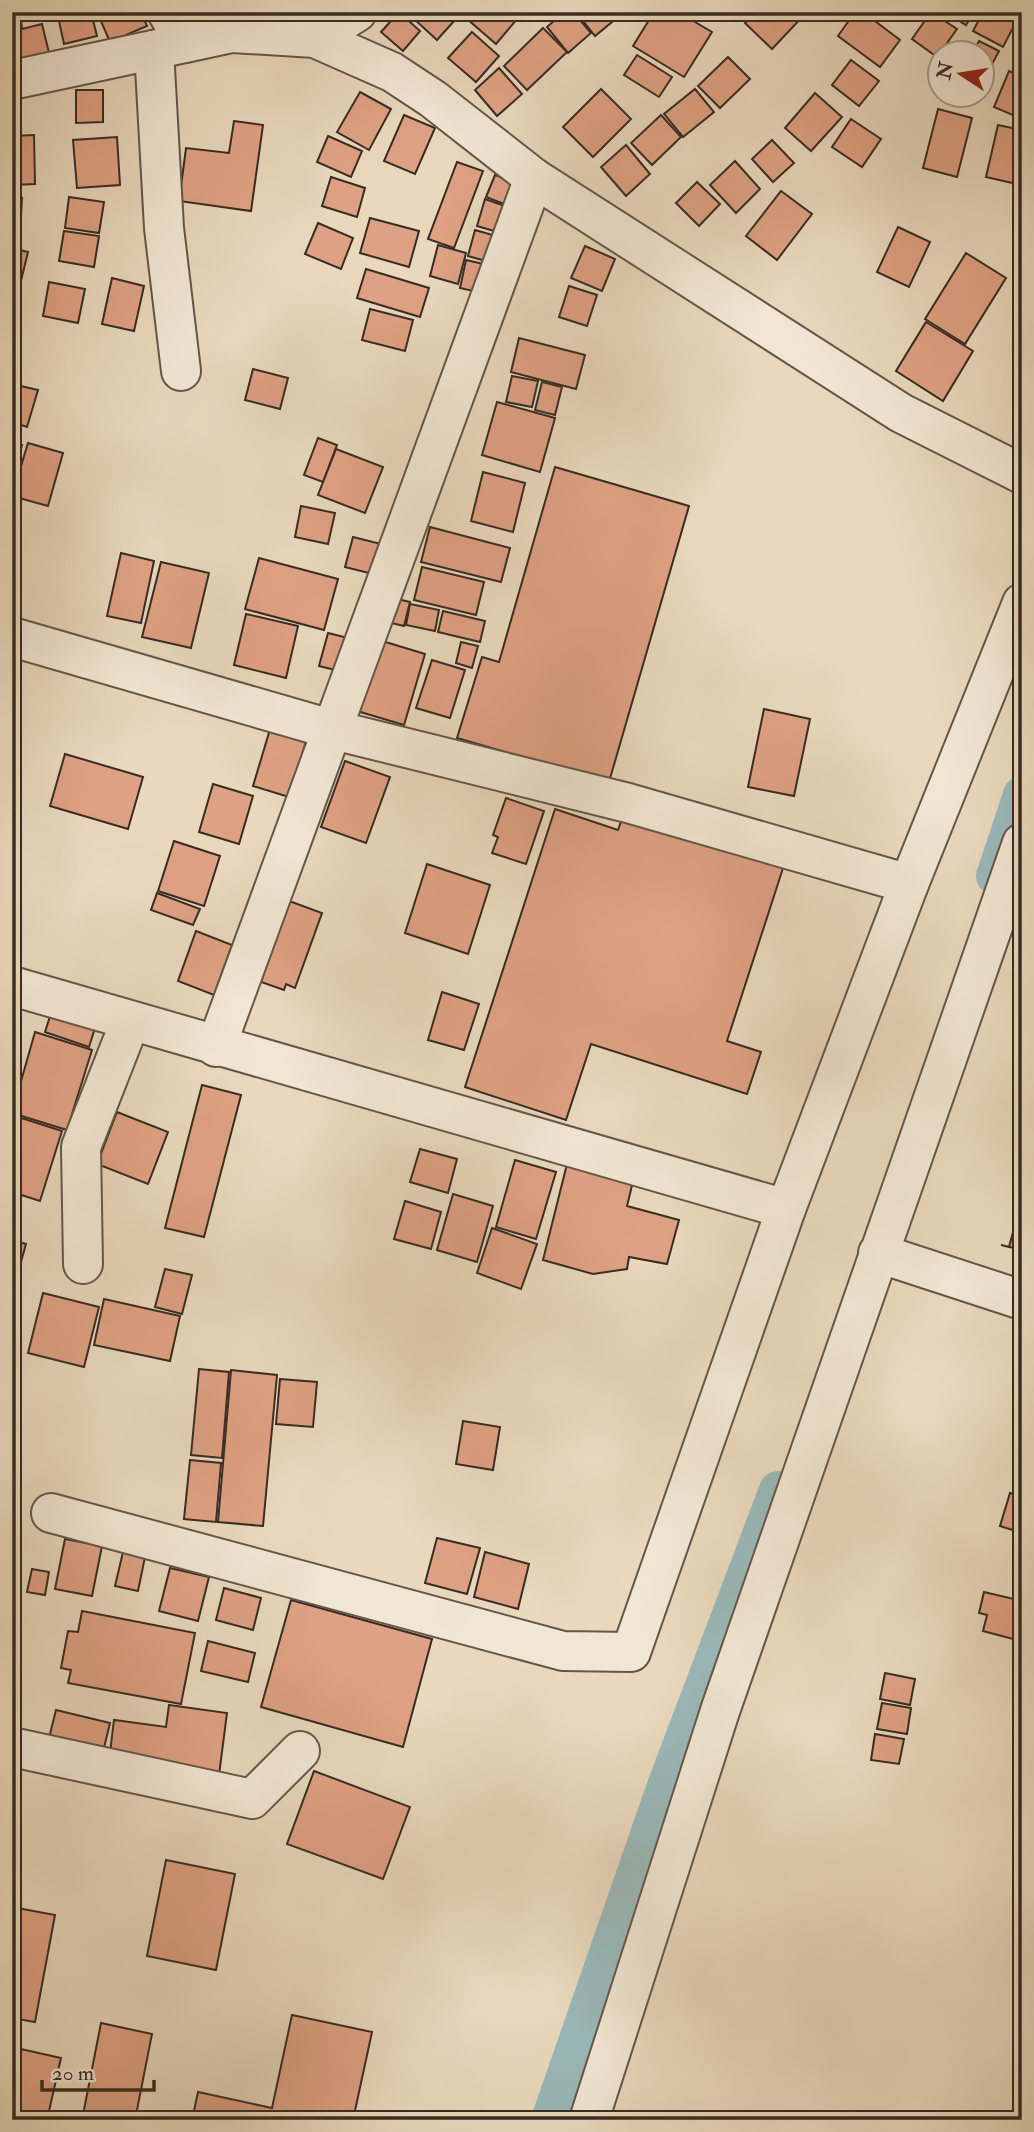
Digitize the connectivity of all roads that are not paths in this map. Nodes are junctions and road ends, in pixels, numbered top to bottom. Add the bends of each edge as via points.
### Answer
1 (356, 12) edge
2 (169, 35) edge
3 (315, 37) junction
4 (12, 80) edge
5 (534, 178) junction
6 (181, 371) dead end
7 (1022, 474) edge
8 (1022, 603) edge
9 (12, 637) edge
10 (334, 730) junction
11 (1022, 843) edge
12 (909, 884) junction
13 (12, 986) edge
14 (130, 1022) junction
15 (216, 1047) junction
16 (786, 1209) junction
17 (878, 1253) junction
18 (83, 1265) dead end
19 (1022, 1300) edge
20 (51, 1513) dead end
21 (12, 1746) edge
22 (300, 1751) dead end
23 (589, 2120) edge

1 - 3 street
2 - 3 street
2 - 4 street
2 - 6 street via 164,228
3 - 5 street via 403,79
5 - 7 street via 901,413
5 - 10 street
8 - 12 street
9 - 10 street
10 - 12 street via 628,803
10 - 15 street
11 - 17 street
12 - 16 street
13 - 14 street
14 - 15 street
14 - 18 street via 80,1147
15 - 16 street
16 - 20 street via 631,1652 563,1651
17 - 19 street
17 - 23 street via 725,1698
21 - 22 street via 252,1799

